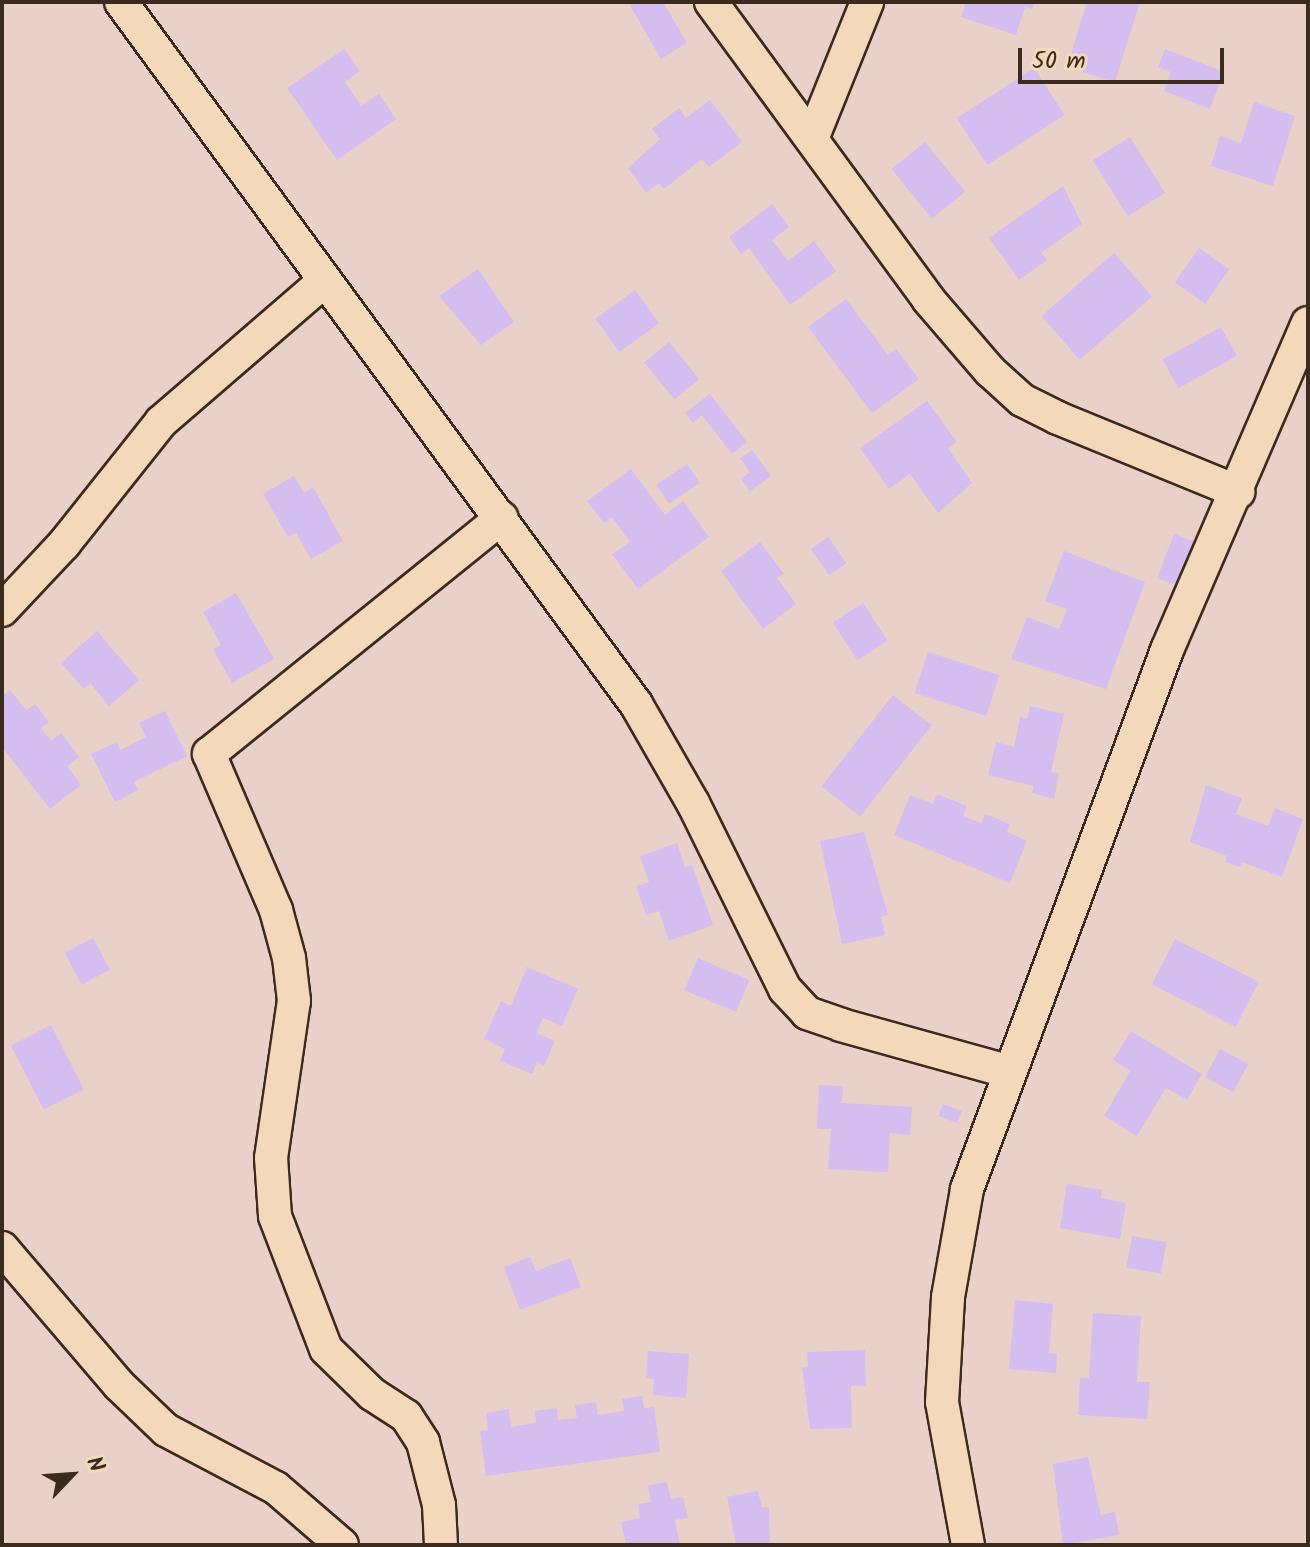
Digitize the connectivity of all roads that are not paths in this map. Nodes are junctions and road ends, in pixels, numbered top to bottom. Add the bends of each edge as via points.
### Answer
1 (121, 2) edge
2 (711, 2) edge
3 (867, 2) edge
4 (812, 139) junction
5 (323, 282) junction
6 (1308, 323) edge
7 (1238, 492) junction
8 (502, 518) junction
9 (2, 610) edge
10 (1007, 1071) junction
11 (2, 1248) edge
12 (342, 1545) edge
13 (441, 1545) edge
14 (968, 1545) edge

1 - 5 street
2 - 4 street
3 - 4 street
4 - 7 street via 928,299 1022,400
5 - 8 street
5 - 9 street via 161,422 64,544
6 - 7 street
7 - 10 street via 1167,650
8 - 10 street via 636,704 693,803 785,989 807,1013
8 - 13 street via 209,754 276,910 289,958 294,1001 271,1158 275,1216 326,1349 372,1394 406,1416 423,1442 439,1505
10 - 14 street via 967,1189 948,1297 942,1402
11 - 12 street via 119,1385 166,1430 276,1488

